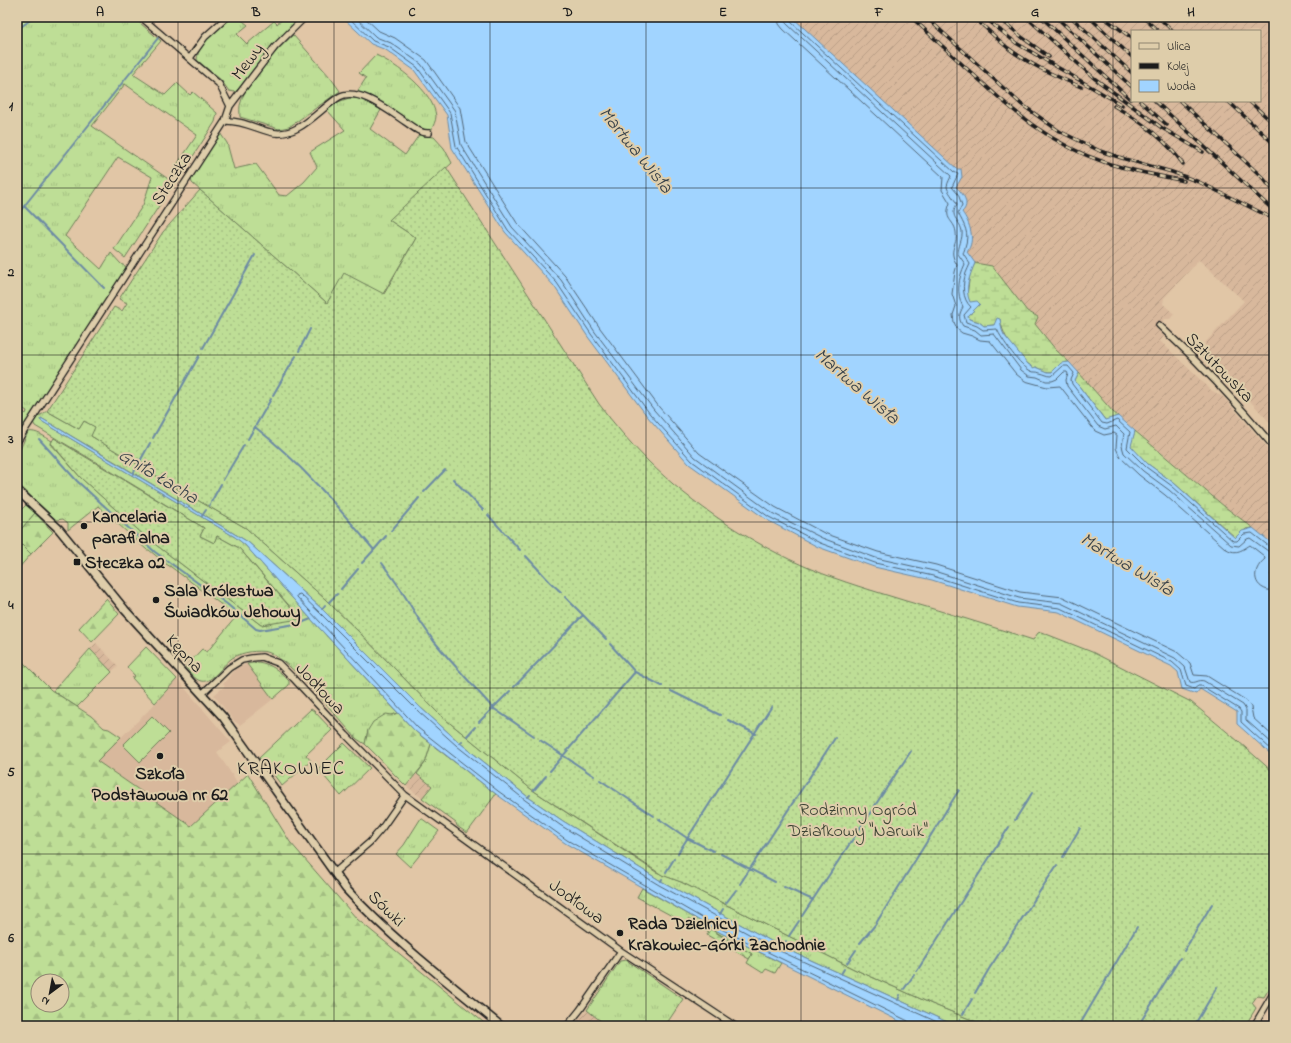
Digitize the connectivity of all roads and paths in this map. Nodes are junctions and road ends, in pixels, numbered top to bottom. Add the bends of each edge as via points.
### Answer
1 (141, 17) edge
2 (227, 17) edge
3 (305, 17) edge
4 (190, 58) junction
5 (230, 106) junction
6 (225, 121) junction
7 (429, 133) dead end
8 (1159, 325) dead end
9 (17, 442) edge
10 (1274, 447) edge
11 (17, 490) edge
12 (202, 694) junction
13 (276, 790) joint
14 (406, 795) junction
15 (334, 873) junction
16 (621, 951) junction
17 (1274, 992) edge
18 (501, 1026) edge
19 (567, 1026) edge
20 (735, 1026) edge
21 (1254, 1026) edge

1 - 4 street
2 - 4 street via 205,37
3 - 5 street, Mewy via 275,47
4 - 5 street via 219,84
5 - 6 street, Mewy
6 - 7 street via 284,134 303,124 335,99 352,93 384,108 417,130
6 - 9 street, Steczka
8 - 10 street, Sztutowska via 1220,385
11 - 12 street, Kępna via 59,529 125,610
12 - 13 street, Kępna via 231,728
12 - 14 street, Jodłowa via 229,668 242,660 257,658 278,663
13 - 15 street, Sówki
14 - 15 street via 370,842
14 - 16 street, Jodłowa
15 - 18 street, Sówki via 360,904 400,943
16 - 19 street
16 - 20 street, Jodłowa
17 - 21 street

